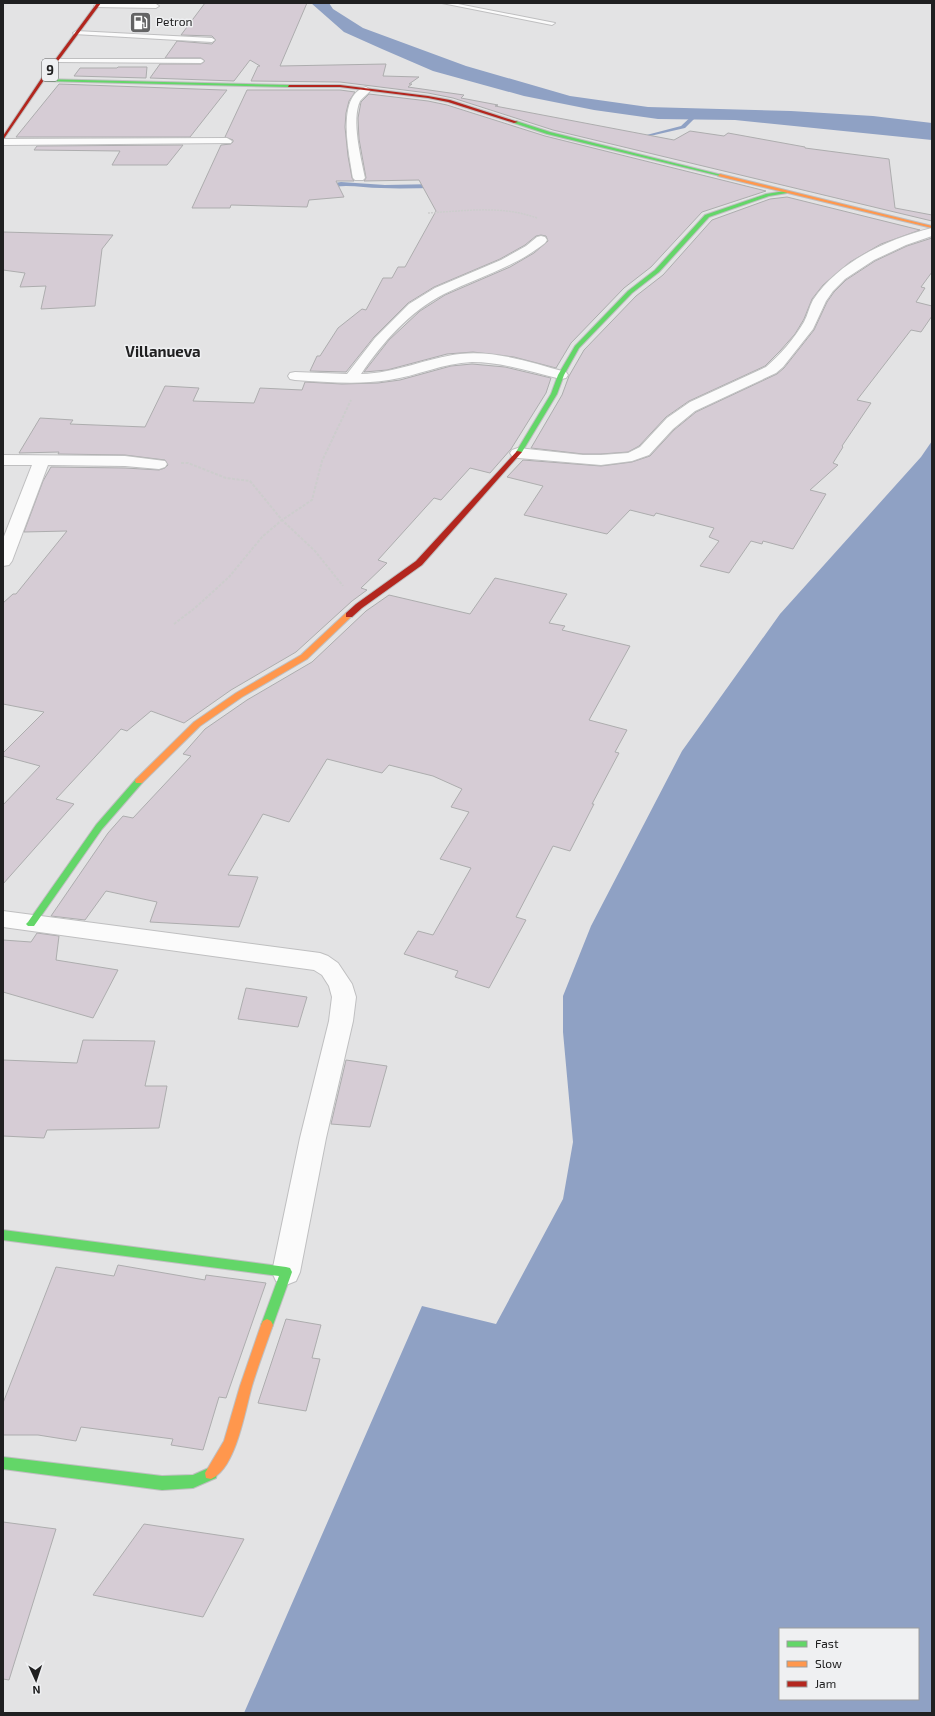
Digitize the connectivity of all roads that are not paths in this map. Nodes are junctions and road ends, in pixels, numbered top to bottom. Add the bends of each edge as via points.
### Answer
1 (445, 3) edge
2 (98, 4) edge
3 (156, 6) dead end
4 (552, 23) dead end
5 (76, 33) junction
6 (212, 40) dead end
7 (57, 61) junction
8 (202, 61) dead end
9 (42, 80) junction
10 (366, 90) junction
11 (3, 139) edge
12 (227, 141) dead end
13 (3, 142) edge
14 (359, 178) dead end
15 (785, 192) junction
16 (932, 227) edge
17 (932, 232) edge
18 (541, 240) road end
19 (561, 375) junction
20 (295, 376) dead end
21 (353, 378) junction
22 (518, 453) junction
23 (3, 460) edge
24 (42, 460) junction
25 (159, 464) road end
26 (3, 561) edge
27 (3, 919) edge
28 (31, 924) junction
29 (3, 1235) edge
30 (286, 1272) junction
31 (3, 1463) edge

1 - 4 lane
2 - 3 lane
2 - 5 main road, 9
5 - 6 lane
5 - 7 main road, 9
7 - 8 lane
7 - 9 main road, 9
9 - 10 main road via 340,86
9 - 11 main road, 9
10 - 14 street via 354,103 353,135
10 - 15 main road via 449,101 549,133
12 - 13 street
15 - 16 main road
15 - 19 main road via 768,195 707,216 657,271 630,292 591,331 577,347
17 - 22 street via 874,254 835,281 819,300 810,322 778,364 771,370 690,408 672,421 643,452 634,456 606,460
18 - 21 street via 518,256 440,291 420,303 372,349
19 - 21 street via 506,362 473,358 444,361 389,376
19 - 22 main road via 554,394
20 - 21 street
22 - 28 main road via 419,563 359,606 304,657 239,695 197,724 136,784 99,827
23 - 24 street
24 - 25 street
24 - 26 street
27 - 28 street
28 - 30 street via 320,962 330,969 340,984 344,997 342,1021 313,1138
29 - 30 main road
30 - 31 main road via 246,1387 227,1452 211,1473 193,1481 162,1483

